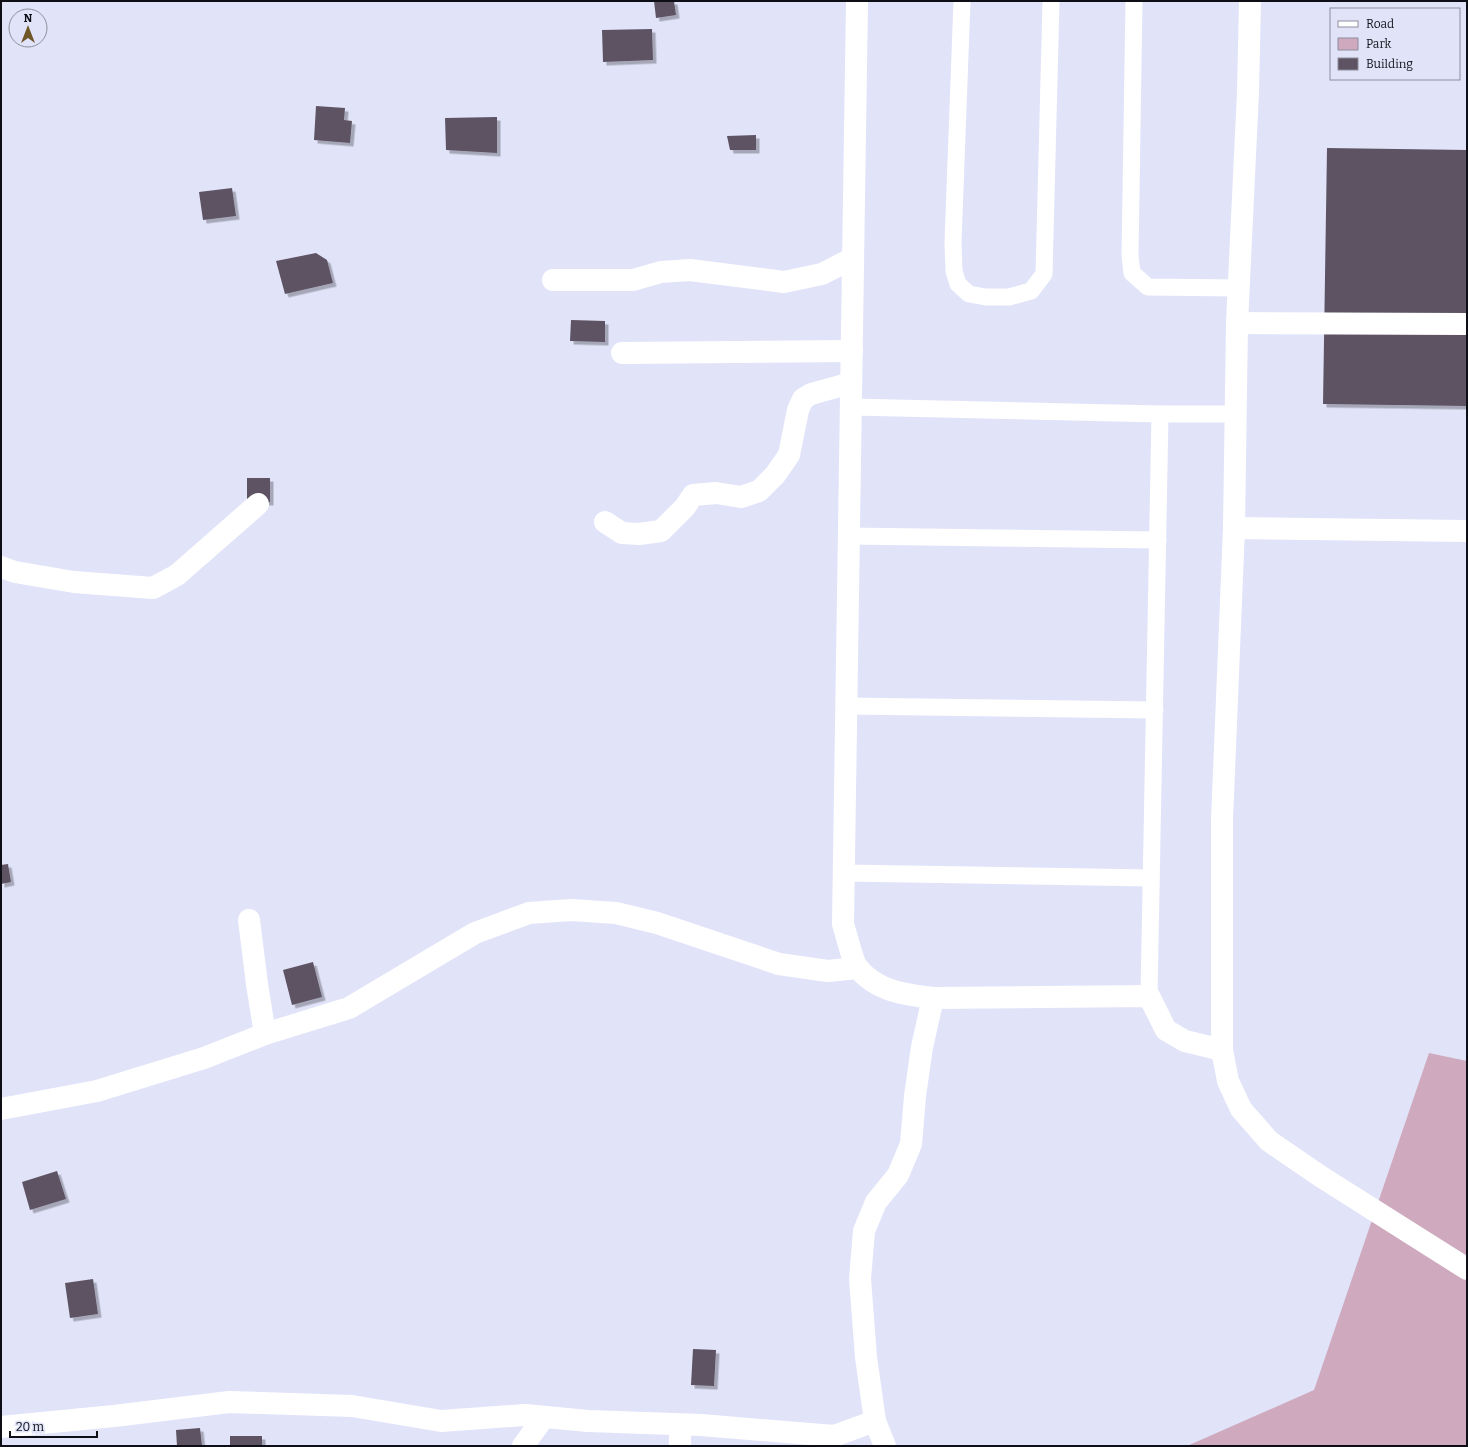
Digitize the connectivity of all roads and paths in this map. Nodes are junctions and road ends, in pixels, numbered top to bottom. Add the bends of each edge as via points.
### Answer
1 (857, 1) edge
2 (962, 1) edge
3 (1051, 1) edge
4 (1134, 1) edge
5 (1250, 1) edge
6 (853, 258) junction
7 (553, 280) dead end
8 (1238, 288) junction
9 (1237, 323) junction
10 (1467, 324) edge
11 (852, 351) junction
12 (622, 353) dead end
13 (852, 383) junction
14 (851, 407) junction
15 (1160, 414) junction
16 (1235, 414) junction
17 (258, 504) dead end
18 (605, 522) dead end
19 (1234, 528) junction
20 (1467, 531) edge
21 (849, 536) junction
22 (1158, 540) junction
23 (1, 567) edge
24 (847, 706) junction
25 (1155, 710) junction
26 (844, 873) junction
27 (1151, 878) junction
28 (249, 920) dead end
29 (857, 968) junction
30 (1149, 996) junction
31 (933, 998) junction
32 (266, 1034) junction
33 (1222, 1050) junction
34 (1, 1109) edge
35 (1467, 1269) edge
36 (544, 1417) junction
37 (875, 1421) junction
38 (1, 1427) edge
39 (680, 1435) edge
40 (523, 1446) edge
41 (885, 1446) edge

1 - 6 street
2 - 3 lane via 954,271 958,284 969,294 1009,297 1031,291 1044,274
4 - 8 lane via 1130,227 1132,272 1148,286
5 - 8 street
6 - 7 street via 822,274 784,282 690,270 661,272 633,280
6 - 11 street
8 - 9 street
9 - 10 street
9 - 16 street
11 - 12 street
11 - 13 street
13 - 14 street
13 - 18 street via 811,394 803,399 798,410 789,455 776,475 759,491 740,497 716,493 693,495 661,531 639,534 622,532
14 - 15 lane
14 - 21 street
15 - 16 lane
15 - 22 lane
16 - 19 street
17 - 23 street via 177,575 153,588 74,582 15,572
19 - 20 street
19 - 33 street via 1222,820
21 - 22 lane
21 - 24 street
22 - 25 lane
24 - 25 lane
24 - 26 street
25 - 27 lane
26 - 27 lane
26 - 29 street via 844,924
27 - 30 lane
28 - 32 street
29 - 31 street via 878,986 908,995
29 - 32 street via 828,970 779,964 657,923 616,913 570,910 529,913 475,933 349,1008
30 - 31 street
30 - 33 street via 1166,1030 1185,1041
31 - 37 street via 922,1047 911,1144 898,1175 876,1202 864,1231 860,1279 866,1357
32 - 34 street via 204,1058 97,1091
33 - 35 street via 1228,1081 1241,1109 1269,1141
36 - 38 street via 525,1415 441,1421 352,1406 229,1402
36 - 39 street
36 - 40 street
37 - 39 street via 834,1436 701,1425
37 - 41 street

